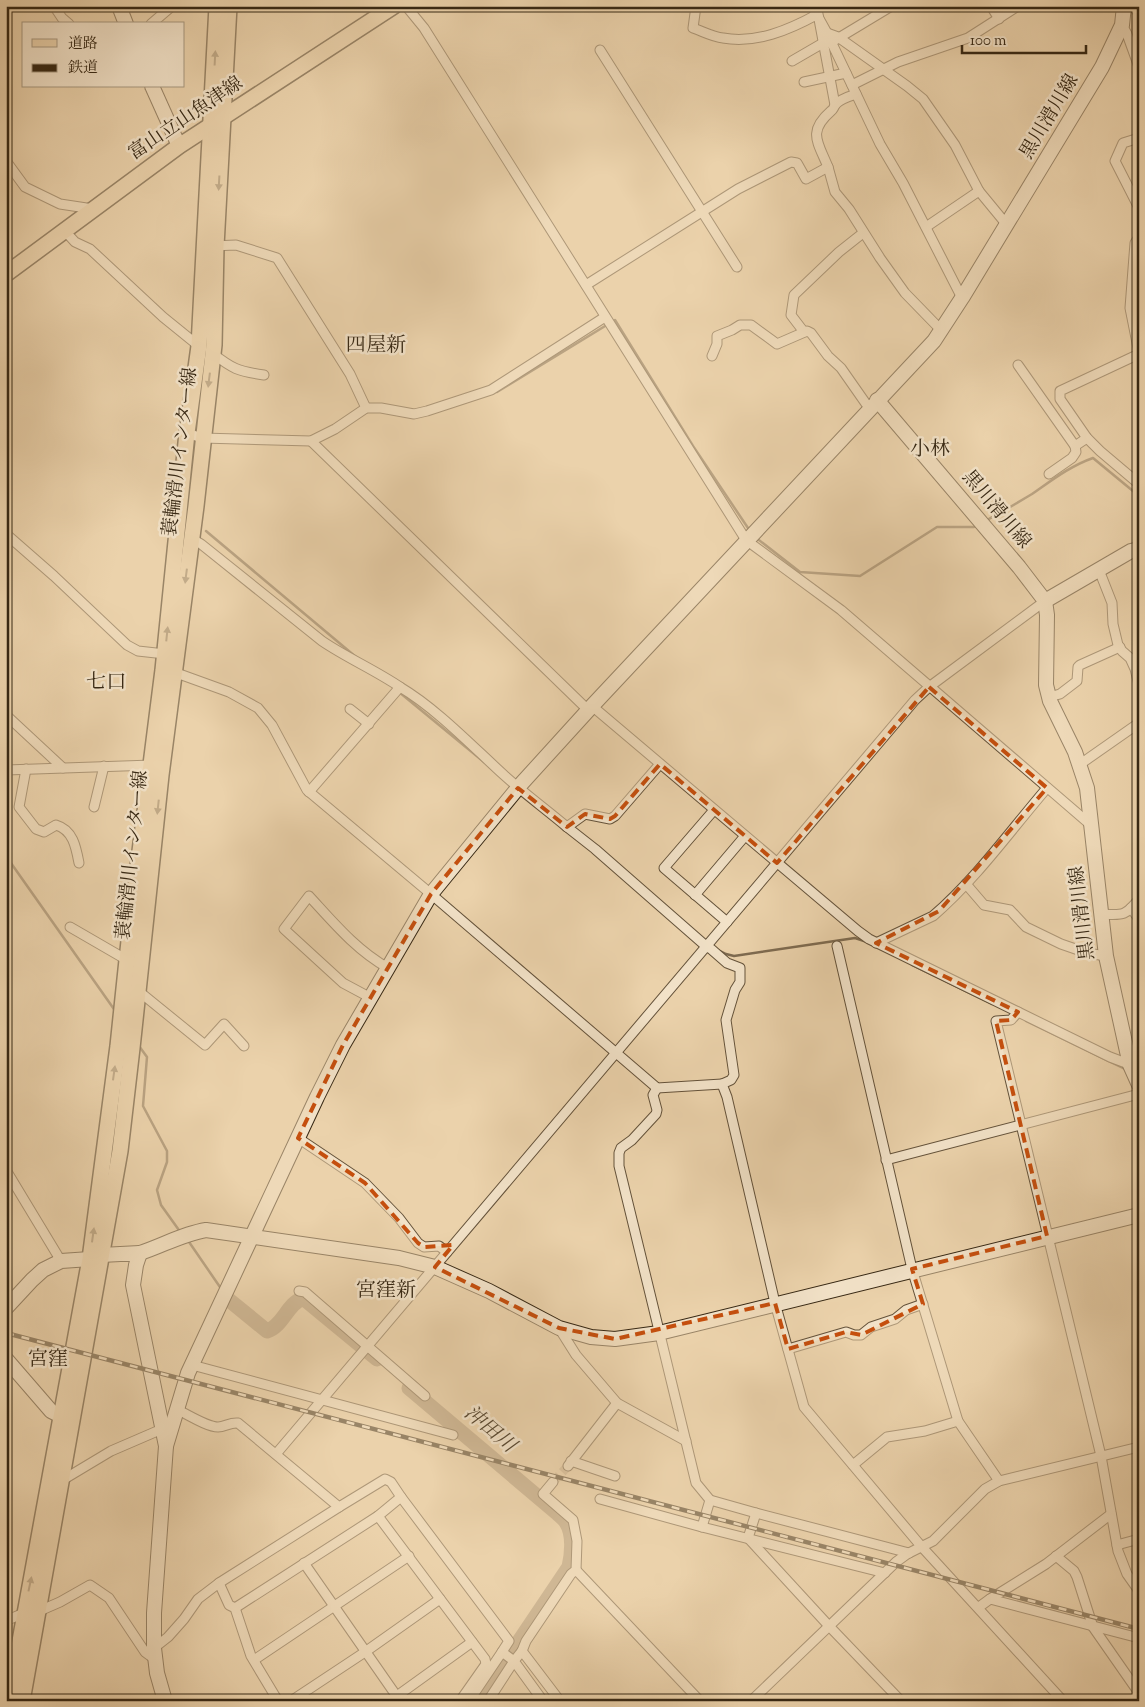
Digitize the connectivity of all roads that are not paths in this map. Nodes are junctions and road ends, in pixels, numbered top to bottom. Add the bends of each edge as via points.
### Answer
1 (54, 6) edge
2 (119, 6) edge
3 (172, 6) edge
4 (217, 6) edge
5 (229, 6) edge
6 (394, 6) edge
7 (406, 6) edge
8 (696, 6) edge
9 (991, 6) edge
10 (1018, 6) edge
11 (1124, 6) edge
12 (1133, 6) edge
13 (890, 7) edge
14 (815, 10) edge
15 (1139, 14) edge
16 (999, 19) junction
17 (67, 22) edge
18 (125, 22) edge
19 (153, 22) edge
20 (1122, 26) junction
21 (831, 41) junction
22 (600, 50) dead end
23 (792, 60) dead end
24 (1139, 67) edge
25 (884, 69) junction
26 (846, 73) junction
27 (830, 77) junction
28 (804, 82) dead end
29 (153, 88) edge
30 (854, 90) junction
31 (835, 105) junction
32 (217, 121) junction
33 (1139, 138) edge
34 (179, 146) junction
35 (6, 161) edge
36 (828, 167) junction
37 (979, 191) junction
38 (1139, 208) edge
39 (93, 209) junction
40 (702, 211) junction
41 (1007, 225) junction
42 (926, 227) junction
43 (64, 230) junction
44 (864, 233) junction
45 (1139, 237) edge
46 (210, 246) junction
47 (737, 267) dead end
48 (6, 274) edge
49 (586, 285) junction
50 (962, 298) junction
51 (605, 317) junction
52 (941, 330) junction
53 (804, 332) junction
54 (199, 346) junction
55 (1139, 353) edge
56 (213, 354) junction
57 (712, 356) dead end
58 (1018, 365) dead end
59 (264, 376) dead end
60 (873, 404) junction
61 (366, 408) junction
62 (195, 436) junction
63 (1086, 438) junction
64 (312, 441) junction
65 (1075, 446) junction
66 (1048, 474) dead end
67 (1139, 484) edge
68 (6, 534) edge
69 (191, 538) junction
70 (746, 540) junction
71 (1139, 549) edge
72 (1098, 570) junction
73 (1045, 601) junction
74 (1120, 647) junction
75 (165, 654) junction
76 (168, 671) junction
77 (1139, 685) edge
78 (400, 687) junction
79 (929, 687) junction
80 (1049, 697) junction
81 (590, 708) junction
82 (350, 709) dead end
83 (6, 715) edge
84 (1139, 723) edge
85 (369, 724) junction
86 (660, 764) junction
87 (1079, 765) junction
88 (104, 766) junction
89 (152, 766) junction
90 (63, 768) junction
91 (26, 769) junction
92 (6, 770) edge
93 (518, 788) junction
94 (1047, 788) junction
95 (309, 792) junction
96 (94, 807) dead end
97 (714, 810) junction
98 (1092, 826) junction
99 (567, 827) junction
100 (745, 836) junction
101 (80, 863) dead end
102 (777, 863) junction
103 (966, 884) junction
104 (431, 894) junction
105 (695, 895) junction
106 (1139, 899) edge
107 (1132, 908) junction
108 (1101, 914) junction
109 (1139, 919) edge
110 (728, 922) junction
111 (70, 927) dead end
112 (876, 943) junction
113 (837, 946) dead end
114 (707, 947) junction
115 (1106, 956) junction
116 (127, 960) junction
117 (388, 968) junction
118 (131, 987) junction
119 (371, 998) junction
120 (1018, 1012) junction
121 (244, 1046) dead end
122 (616, 1054) junction
123 (1134, 1066) edge
124 (722, 1084) junction
125 (1139, 1085) edge
126 (657, 1088) junction
127 (1139, 1094) edge
128 (1020, 1124) junction
129 (298, 1138) junction
130 (886, 1160) junction
131 (6, 1170) edge
132 (1139, 1215) edge
133 (252, 1235) junction
134 (1047, 1236) junction
135 (447, 1252) junction
136 (140, 1253) junction
137 (95, 1257) junction
138 (61, 1261) junction
139 (435, 1267) junction
140 (912, 1270) junction
141 (299, 1290) dead end
142 (776, 1303) junction
143 (922, 1304) junction
144 (6, 1308) edge
145 (559, 1328) junction
146 (659, 1332) junction
147 (368, 1346) junction
148 (788, 1349) junction
149 (6, 1359) edge
150 (192, 1365) junction
151 (425, 1396) dead end
152 (322, 1400) junction
153 (618, 1403) junction
154 (176, 1409) junction
155 (61, 1416) junction
156 (958, 1421) junction
157 (162, 1429) junction
158 (453, 1435) dead end
159 (686, 1441) junction
160 (166, 1446) junction
161 (1139, 1446) edge
162 (276, 1454) junction
163 (1101, 1456) junction
164 (853, 1465) junction
165 (615, 1476) dead end
166 (61, 1481) junction
167 (999, 1481) junction
168 (553, 1482) tunnel mouth
169 (401, 1498) junction
170 (600, 1498) dead end
171 (710, 1500) junction
172 (339, 1507) junction
173 (756, 1513) junction
174 (1111, 1514) junction
175 (378, 1516) junction
176 (702, 1527) junction
177 (748, 1538) junction
178 (1139, 1539) edge
179 (1116, 1545) junction
180 (921, 1546) junction
181 (908, 1553) junction
182 (409, 1556) junction
183 (1056, 1556) junction
184 (304, 1564) junction
185 (576, 1570) junction
186 (885, 1573) junction
187 (220, 1583) junction
188 (1139, 1591) edge
189 (440, 1599) junction
190 (990, 1599) junction
191 (334, 1606) junction
192 (979, 1607) junction
193 (235, 1608) junction
194 (31, 1613) junction
195 (6, 1614) edge
196 (829, 1626) junction
197 (1093, 1627) junction
198 (1139, 1638) edge
199 (472, 1642) junction
200 (522, 1651) junction
201 (365, 1652) junction
202 (502, 1652) junction
203 (155, 1654) junction
204 (254, 1660) junction
205 (514, 1661) junction
206 (543, 1679) junction
207 (532, 1685) junction
208 (1139, 1693) edge
209 (395, 1699) edge
210 (9, 1701) edge
211 (22, 1701) edge
212 (165, 1701) edge
213 (278, 1701) edge
214 (291, 1701) edge
215 (460, 1701) edge
216 (469, 1701) edge
217 (488, 1701) edge
218 (543, 1701) edge
219 (560, 1701) edge
220 (700, 1701) edge
221 (751, 1701) edge
222 (901, 1701) edge
223 (1063, 1701) edge

1 - 17 street
2 - 18 street
3 - 19 street
32 -> 4 main road, 蓑輪滑川インター線
5 - 32 main road, 蓑輪滑川インター線
6 - 32 main road, 富山立山魚津線
7 - 49 street via 424,28
8 - 14 street via 693,28 722,38 763,37 787,29
9 - 16 street
10 - 16 street
11 - 20 street, 黒川滑川線
12 - 15 street
13 - 21 street
14 - 21 street
14 - 21 street
16 - 25 street via 968,38
20 - 24 street
20 - 41 street, 黒川滑川線 via 1102,67
21 - 23 street
21 - 25 street
21 - 26 street
21 - 27 street
22 - 40 street
25 - 30 street
25 - 37 street via 923,98 955,146
26 - 27 street
26 - 30 street
27 - 28 street
27 - 31 street
29 - 34 street
30 - 31 street
30 - 42 street
31 - 36 street via 817,126 816,136
32 - 34 main road, 富山立山魚津線
32 - 46 main road, 蓑輪滑川インター線
33 - 38 street via 1123,143 1115,161
34 - 39 main road, 富山立山魚津線
35 - 39 street via 25,187 60,204
36 - 40 street via 806,179 797,163 791,162
36 - 44 street via 835,192
37 - 41 street
37 - 42 street
39 - 43 main road, 富山立山魚津線
40 - 47 street
40 - 49 street
41 - 50 street, 黒川滑川線
42 - 50 street
43 - 48 main road, 富山立山魚津線
43 - 54 street via 75,242 90,249 163,318
44 - 52 street via 905,293
44 - 53 street via 794,295 791,315
45 - 55 street via 1135,243 1130,308
46 - 54 main road, 蓑輪滑川インター線
46 - 56 main road, 蓑輪滑川インター線
46 - 61 street via 236,245 277,258 350,374
49 - 51 street
50 - 52 street, 黒川滑川線
51 - 61 street via 491,390 414,414
51 - 70 street
52 - 60 street, 黒川滑川線
53 - 57 street via 777,344 751,325 740,325 717,336
53 - 60 street via 811,333
54 - 56 street
54 - 62 main road, 蓑輪滑川インター線
55 - 63 street via 1060,391 1060,399
56 - 59 street via 240,372
56 -> 62 main road, 蓑輪滑川インター線
58 - 65 street
60 - 70 street
60 - 73 street, 黒川滑川線 via 1020,567
61 - 64 street
62 - 64 street
62 - 69 main road, 蓑輪滑川インター線
75 -> 62 main road, 蓑輪滑川インター線
63 - 65 street
63 - 67 street
64 - 81 street
65 - 66 street via 1072,458
68 - 75 street via 127,645 138,651
69 -> 76 main road, 蓑輪滑川インター線
69 - 78 street via 322,641
70 - 79 street via 841,610
70 - 81 street
71 - 72 street
72 - 73 street
72 - 74 street via 1112,603 1113,624
73 - 79 street
73 - 80 street, 黒川滑川線
74 - 77 street via 1130,658
74 - 80 street via 1080,665 1077,681 1060,694
75 - 76 main road, 蓑輪滑川インター線
76 - 89 main road, 蓑輪滑川インター線
76 - 95 street via 229,692 258,708 272,725
76 -> 118 main road, 蓑輪滑川インター線
78 - 85 street
78 - 93 street via 446,723
79 - 94 street
79 - 102 street
80 - 87 street, 黒川滑川線
81 - 86 street
81 - 93 street
82 - 85 street
83 - 90 street
84 - 87 street
85 - 95 street
86 - 97 street
86 - 99 street via 615,816 610,819 585,814
87 - 98 street, 黒川滑川線 via 1087,788
88 - 89 street
88 - 90 street
88 - 96 street
89 - 116 main road, 蓑輪滑川インター線
90 - 91 street
91 - 92 street
91 - 101 street via 19,806 36,829 44,832 56,825 63,828 75,845
93 - 99 street
93 - 104 street
94 - 98 street
94 - 103 street
95 - 104 street
97 - 100 street
97 - 105 street via 664,868
98 - 108 street, 黒川滑川線
99 - 114 street
100 - 102 street
100 - 105 street
102 - 110 street
102 - 112 street
103 - 112 street via 933,916
103 - 115 street via 984,905 1010,910 1026,927 1061,944
104 - 117 street
104 - 122 street
105 - 110 street
106 - 107 street
107 - 108 street via 1122,915
107 - 109 street
108 - 115 street, 黒川滑川線
110 - 114 street
111 - 116 street
112 - 120 street
113 - 130 street
114 - 122 street
114 - 124 street via 727,963 740,968 740,982 726,1020 734,1075
115 - 123 street, 黒川滑川線
116 - 118 main road, 蓑輪滑川インター線
117 - 119 street
117 - 119 street via 345,935 309,896 284,929 343,983
118 - 121 street via 205,1045 224,1024
118 - 137 main road, 蓑輪滑川インター線 via 118,1046
119 - 129 street via 343,1045
120 - 123 street
120 - 128 street via 1011,1020 996,1021
122 - 126 street
122 - 135 street
123 - 125 street, 黒川滑川線
124 - 126 street
124 - 142 street
126 - 146 street via 654,1095 656,1114 621,1148 618,1158
127 - 128 street
128 - 130 street
128 - 134 street
129 - 133 street
129 - 135 street via 365,1183 418,1243 424,1247 438,1246
130 - 140 street
131 - 138 street
132 - 134 street
133 - 136 street via 206,1230 184,1235
133 - 139 street via 399,1258
133 - 150 street
134 - 140 street
134 - 163 street
135 - 139 street
136 - 137 street
136 - 157 street via 133,1285
137 - 138 street
137 - 155 main road, 蓑輪滑川インター線
137 - 166 main road, 蓑輪滑川インター線
138 - 144 street via 32,1280
139 - 145 street
139 - 147 street
140 - 142 street
140 - 143 street
141 - 147 street
142 - 146 street
142 - 148 street
143 - 148 street via 906,1310 895,1319 871,1327 861,1335 846,1332
143 - 156 street
145 - 146 street via 592,1338 615,1339
145 - 153 street via 576,1355
146 - 159 street
147 - 151 street
147 - 152 street
148 - 164 street via 804,1407
149 - 155 street via 51,1411
150 - 152 street
150 - 154 street
152 - 158 street
152 - 162 street
153 - 159 street
153 - 165 street via 569,1463
154 - 160 street
154 - 162 street via 220,1428 232,1422 238,1423
194 -> 155 main road, 蓑輪滑川インター線 via 42,1523
156 - 164 street via 925,1432 887,1437
156 - 167 street
157 - 160 street
157 - 166 street via 111,1451
159 - 171 street via 696,1483
160 - 203 street via 154,1613
161 - 163 street
162 - 172 street
163 - 167 street
163 - 174 street
164 - 180 street
166 - 194 main road, 蓑輪滑川インター線
167 - 180 street via 985,1489 933,1541
168 - 185 street via 542,1494 573,1520 577,1541
169 - 172 street via 391,1482 385,1480
169 - 175 street
169 - 202 street via 509,1641
170 - 176 street
171 - 173 street
171 - 176 street
172 - 187 street
173 - 177 street
173 - 181 street
174 - 179 street
174 - 183 street
175 - 182 street
175 - 184 street
176 - 177 street
177 - 186 street
177 - 196 street
178 - 179 street
179 - 188 street via 1127,1574
180 - 181 street
180 - 192 street
181 - 186 street
182 - 189 street
182 - 191 street
183 - 190 street
183 - 197 street via 1078,1577
184 - 191 street
184 - 193 street
185 - 200 street
185 - 220 street
186 - 196 street
187 - 193 street via 230,1605
187 - 203 street via 198,1599
189 - 199 street
189 - 201 street
190 - 192 street
190 - 197 street
191 - 201 street
191 - 204 street
192 - 223 street
193 - 204 street
194 - 195 street via 10,1619
194 - 203 street via 90,1585 109,1598 145,1652
194 - 210 main road, 蓑輪滑川インター線
194 - 211 main road, 蓑輪滑川インター線
196 - 221 street
196 - 222 street
197 - 198 street
197 - 208 street
199 - 209 street
199 - 215 street via 486,1664
200 - 205 street
200 - 206 street
201 - 209 street
201 - 214 street
202 - 205 street
202 - 216 street
203 - 212 street
204 - 213 street
205 - 207 street
205 - 217 street
206 - 207 street
206 - 219 street
207 - 218 street

